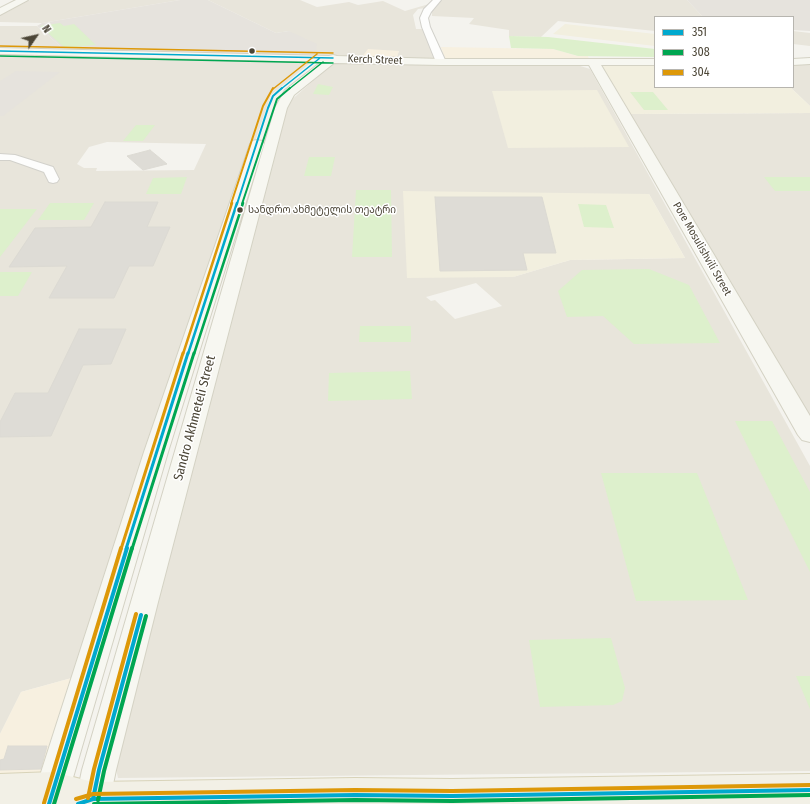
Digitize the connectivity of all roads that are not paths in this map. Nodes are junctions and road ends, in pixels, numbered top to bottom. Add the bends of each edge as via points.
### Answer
1 (23, 0) edge
2 (437, 0) edge
3 (0, 12) edge
4 (0, 51) edge
5 (810, 61) edge
6 (441, 62) junction
7 (593, 62) junction
8 (654, 62) edge
9 (794, 62) edge
10 (317, 66) junction
11 (0, 157) edge
12 (53, 180) dead end
13 (224, 275) junction
14 (191, 434) junction
15 (162, 435) junction
16 (810, 435) edge
17 (125, 672) junction
18 (88, 673) junction
19 (54, 788) junction
20 (0, 790) edge
21 (810, 790) edge
22 (93, 799) junction

1 - 3 main road
2 - 6 street via 424,18
4 - 10 main road, Kerch Street
5 - 9 main road
6 - 7 main road, Kerch Street
6 - 10 main road, Kerch Street
7 - 8 main road, Kerch Street
7 - 16 main road, Pore Mosulishvili Street
10 - 13 main road, Sandro Akhmeteli Street via 275,108
11 - 12 street via 12,158 49,170
13 - 14 main road, Sandro Akhmeteli Street
13 - 15 main road, Sandro Akhmeteli Street
14 - 15 main road
14 - 17 main road, Sandro Akhmeteli Street
15 - 18 main road, Sandro Akhmeteli Street
17 - 18 main road
17 - 22 main road, Sandro Akhmeteli Street
18 - 19 main road, Sandro Akhmeteli Street
19 - 20 main road
19 - 22 main road
21 - 22 main road

